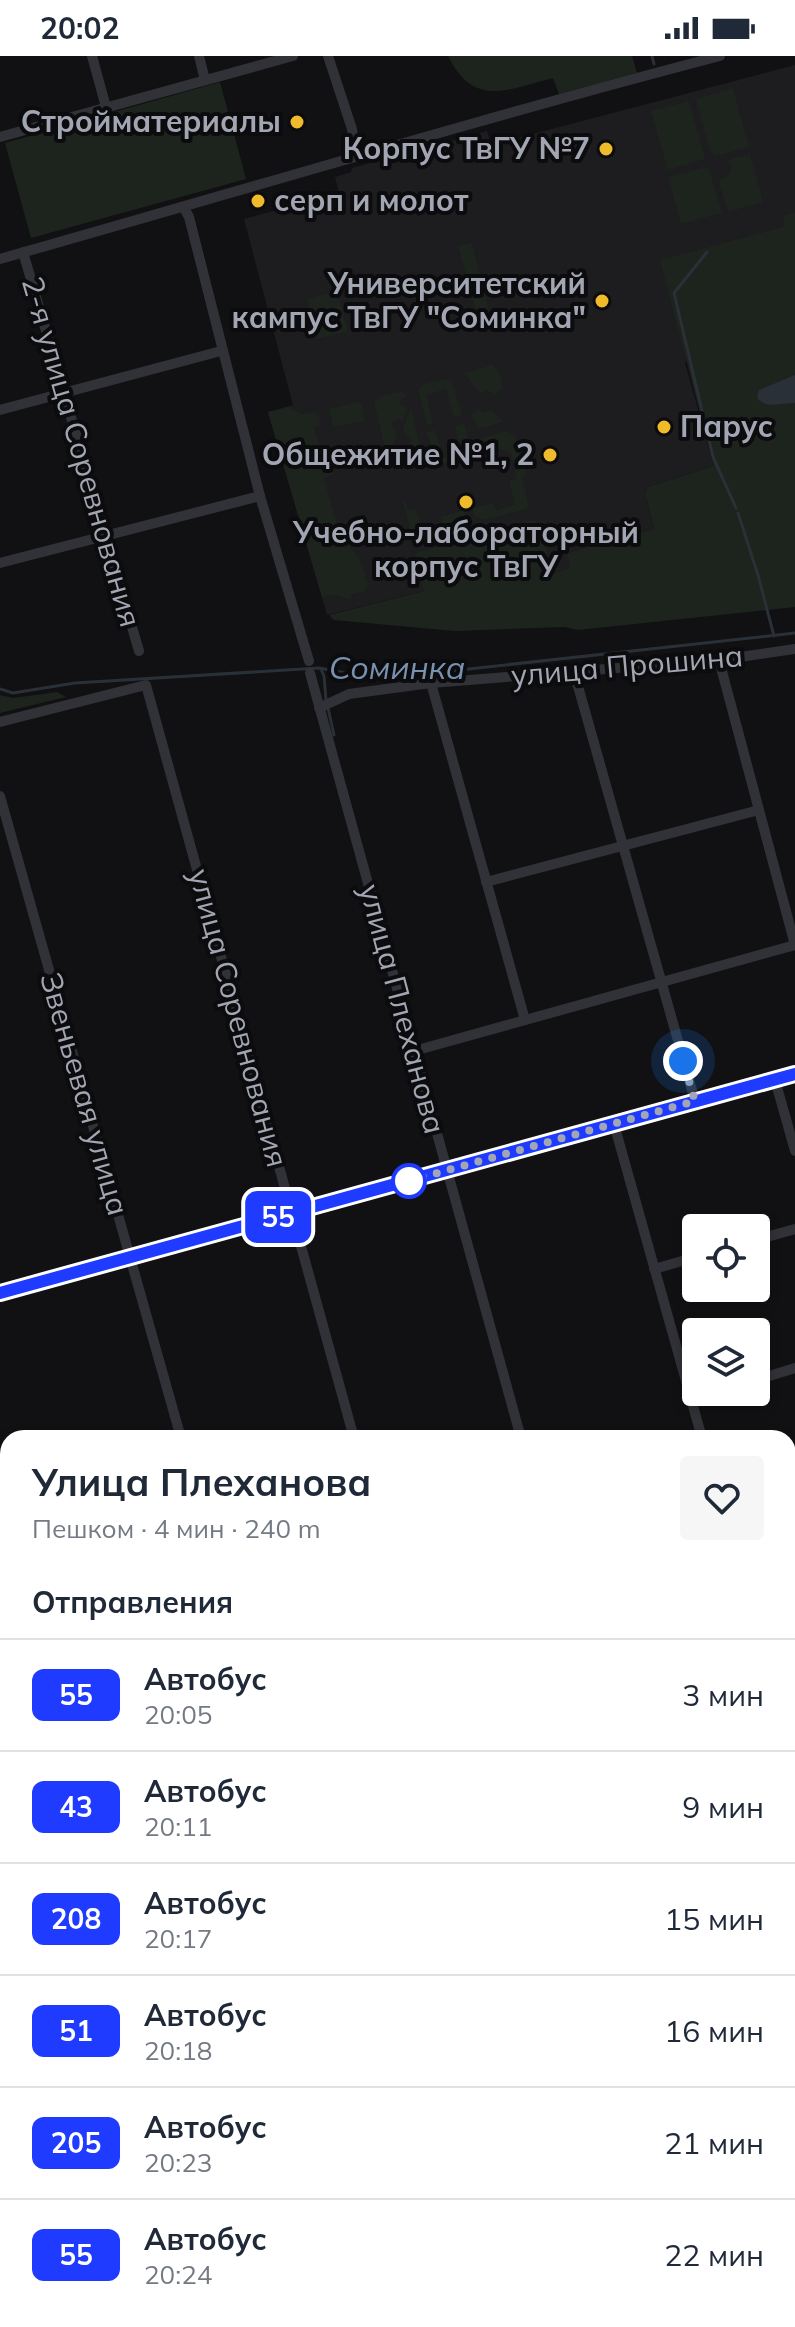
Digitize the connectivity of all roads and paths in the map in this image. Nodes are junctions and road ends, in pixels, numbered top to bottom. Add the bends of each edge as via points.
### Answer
1 (92, 56) edge
2 (199, 56) edge
3 (293, 56) edge
4 (328, 56) edge
5 (720, 56) edge
6 (205, 80) junction
7 (106, 107) junction
8 (0, 137) edge
9 (356, 156) junction
10 (184, 208) junction
11 (23, 252) junction
12 (0, 259) edge
13 (221, 351) junction
14 (64, 393) junction
15 (0, 410) edge
16 (260, 496) junction
17 (105, 536) junction
18 (0, 563) edge
19 (795, 649) edge
20 (139, 651) dead end
21 (719, 660) junction
22 (309, 661) dead end
23 (574, 672) junction
24 (310, 673) dead end
25 (431, 683) junction
26 (319, 708) junction
27 (0, 722) edge
28 (0, 796) edge
29 (759, 810) junction
30 (623, 846) junction
31 (486, 882) junction
32 (795, 945) edge
33 (661, 983) junction
34 (525, 1020) junction
35 (414, 1051) junction
36 (795, 1074) edge
37 (775, 1080) junction
38 (695, 1101) junction
39 (614, 1124) junction
40 (795, 1151) edge
41 (447, 1171) junction
42 (292, 1213) junction
43 (795, 1229) edge
44 (770, 1236) edge
45 (130, 1257) junction
46 (682, 1261) edge
47 (654, 1269) junction
48 (0, 1293) edge
49 (682, 1367) edge
50 (795, 1368) edge
51 (770, 1376) edge
52 (693, 1406) edge
53 (179, 1430) edge
54 (352, 1430) edge
55 (519, 1430) edge
56 (700, 1430) edge

1 - 7 street
2 - 6 street
3 - 6 street
4 - 9 street
5 - 9 street
6 - 7 street
7 - 8 street
9 - 10 street
10 - 11 street
10 - 13 street
11 - 12 street
11 - 14 street, 2-я улица Соревнования
13 - 14 street
13 - 16 street
14 - 15 street
14 - 17 street, 2-я улица Соревнования
16 - 17 street
16 - 22 street
17 - 18 street
17 - 20 street, 2-я улица Соревнования
19 - 21 street, улица Прошина
21 - 23 street, улица Прошина
21 - 29 street
23 - 25 street, улица Прошина
23 - 30 street
24 - 26 street, улица Плеханова
25 - 26 street, улица Прошина via 349,694
25 - 31 street
26 - 35 street, улица Плеханова
27 - 42 street, улица Соревнования via 146,685
28 - 45 street, Звеньевая улица
29 - 30 street
29 - 32 street
30 - 31 street
30 - 33 street
31 - 34 street
32 - 33 street
33 - 34 street
33 - 38 street
34 - 35 street
35 - 41 street, улица Плеханова
36 - 37 main road
37 - 38 main road
37 - 40 street
38 - 39 main road
39 - 41 main road
39 - 47 street
41 - 42 main road
41 - 55 street, улица Плеханова
42 - 45 main road
42 - 54 street, улица Соревнования
43 - 44 street
45 - 48 main road
45 - 53 street, Звеньевая улица
46 - 47 street
47 - 49 street
50 - 51 street
52 - 56 street

